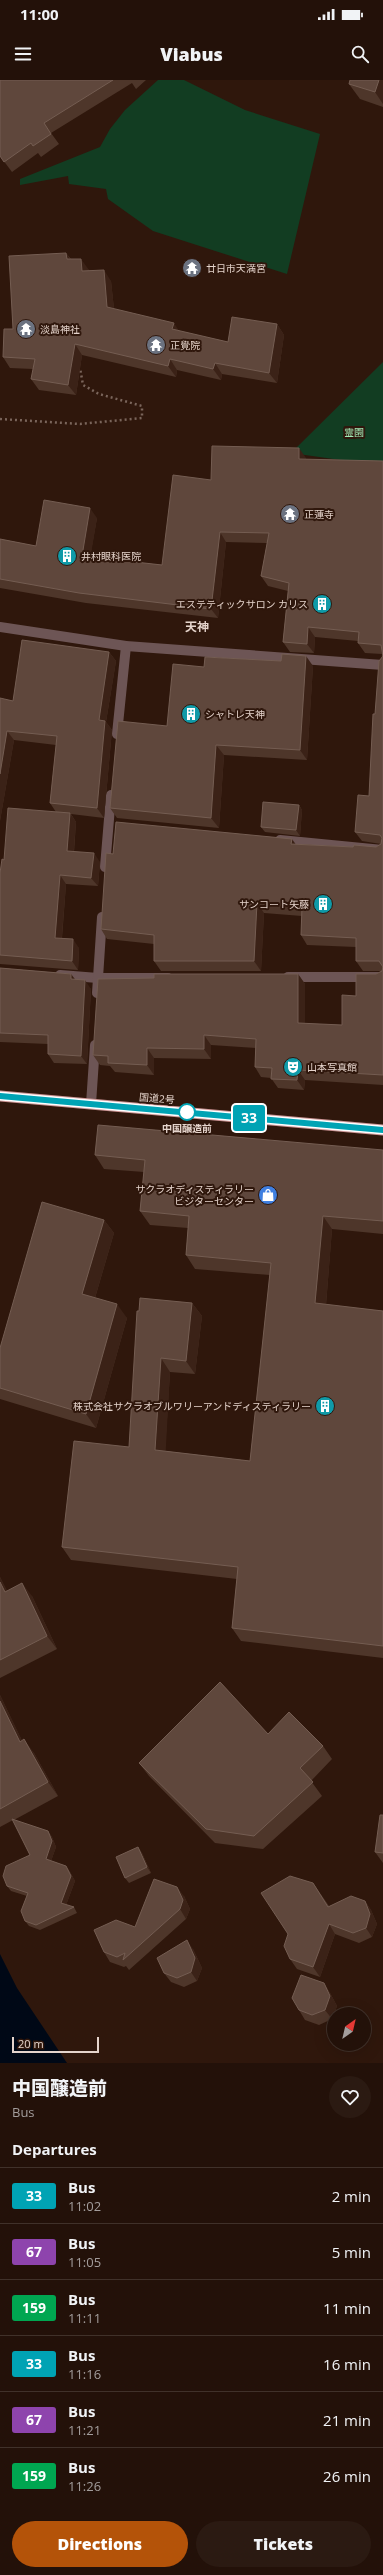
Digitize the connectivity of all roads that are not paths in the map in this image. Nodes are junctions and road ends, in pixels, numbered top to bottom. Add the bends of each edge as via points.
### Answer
1 (0, 627) edge
2 (126, 646) junction
3 (383, 665) edge
4 (116, 746) edge
5 (112, 785) edge
6 (265, 839) edge
7 (383, 850) edge
8 (104, 879) edge
9 (102, 909) edge
10 (46, 974) edge
11 (280, 977) edge
12 (383, 977) edge
13 (98, 978) junction
14 (177, 978) edge
15 (97, 1001) edge
16 (96, 1032) edge
17 (0, 1096) edge
18 (91, 1104) junction
19 (383, 1130) edge

1 - 2 street
2 - 3 street
2 - 4 street
5 - 8 street via 113,824
6 - 7 street
9 - 13 street
10 - 13 street
11 - 12 street
13 - 14 street
13 - 15 street
16 - 18 street
17 - 18 highway, 国道2号
18 - 19 highway, 国道2号

